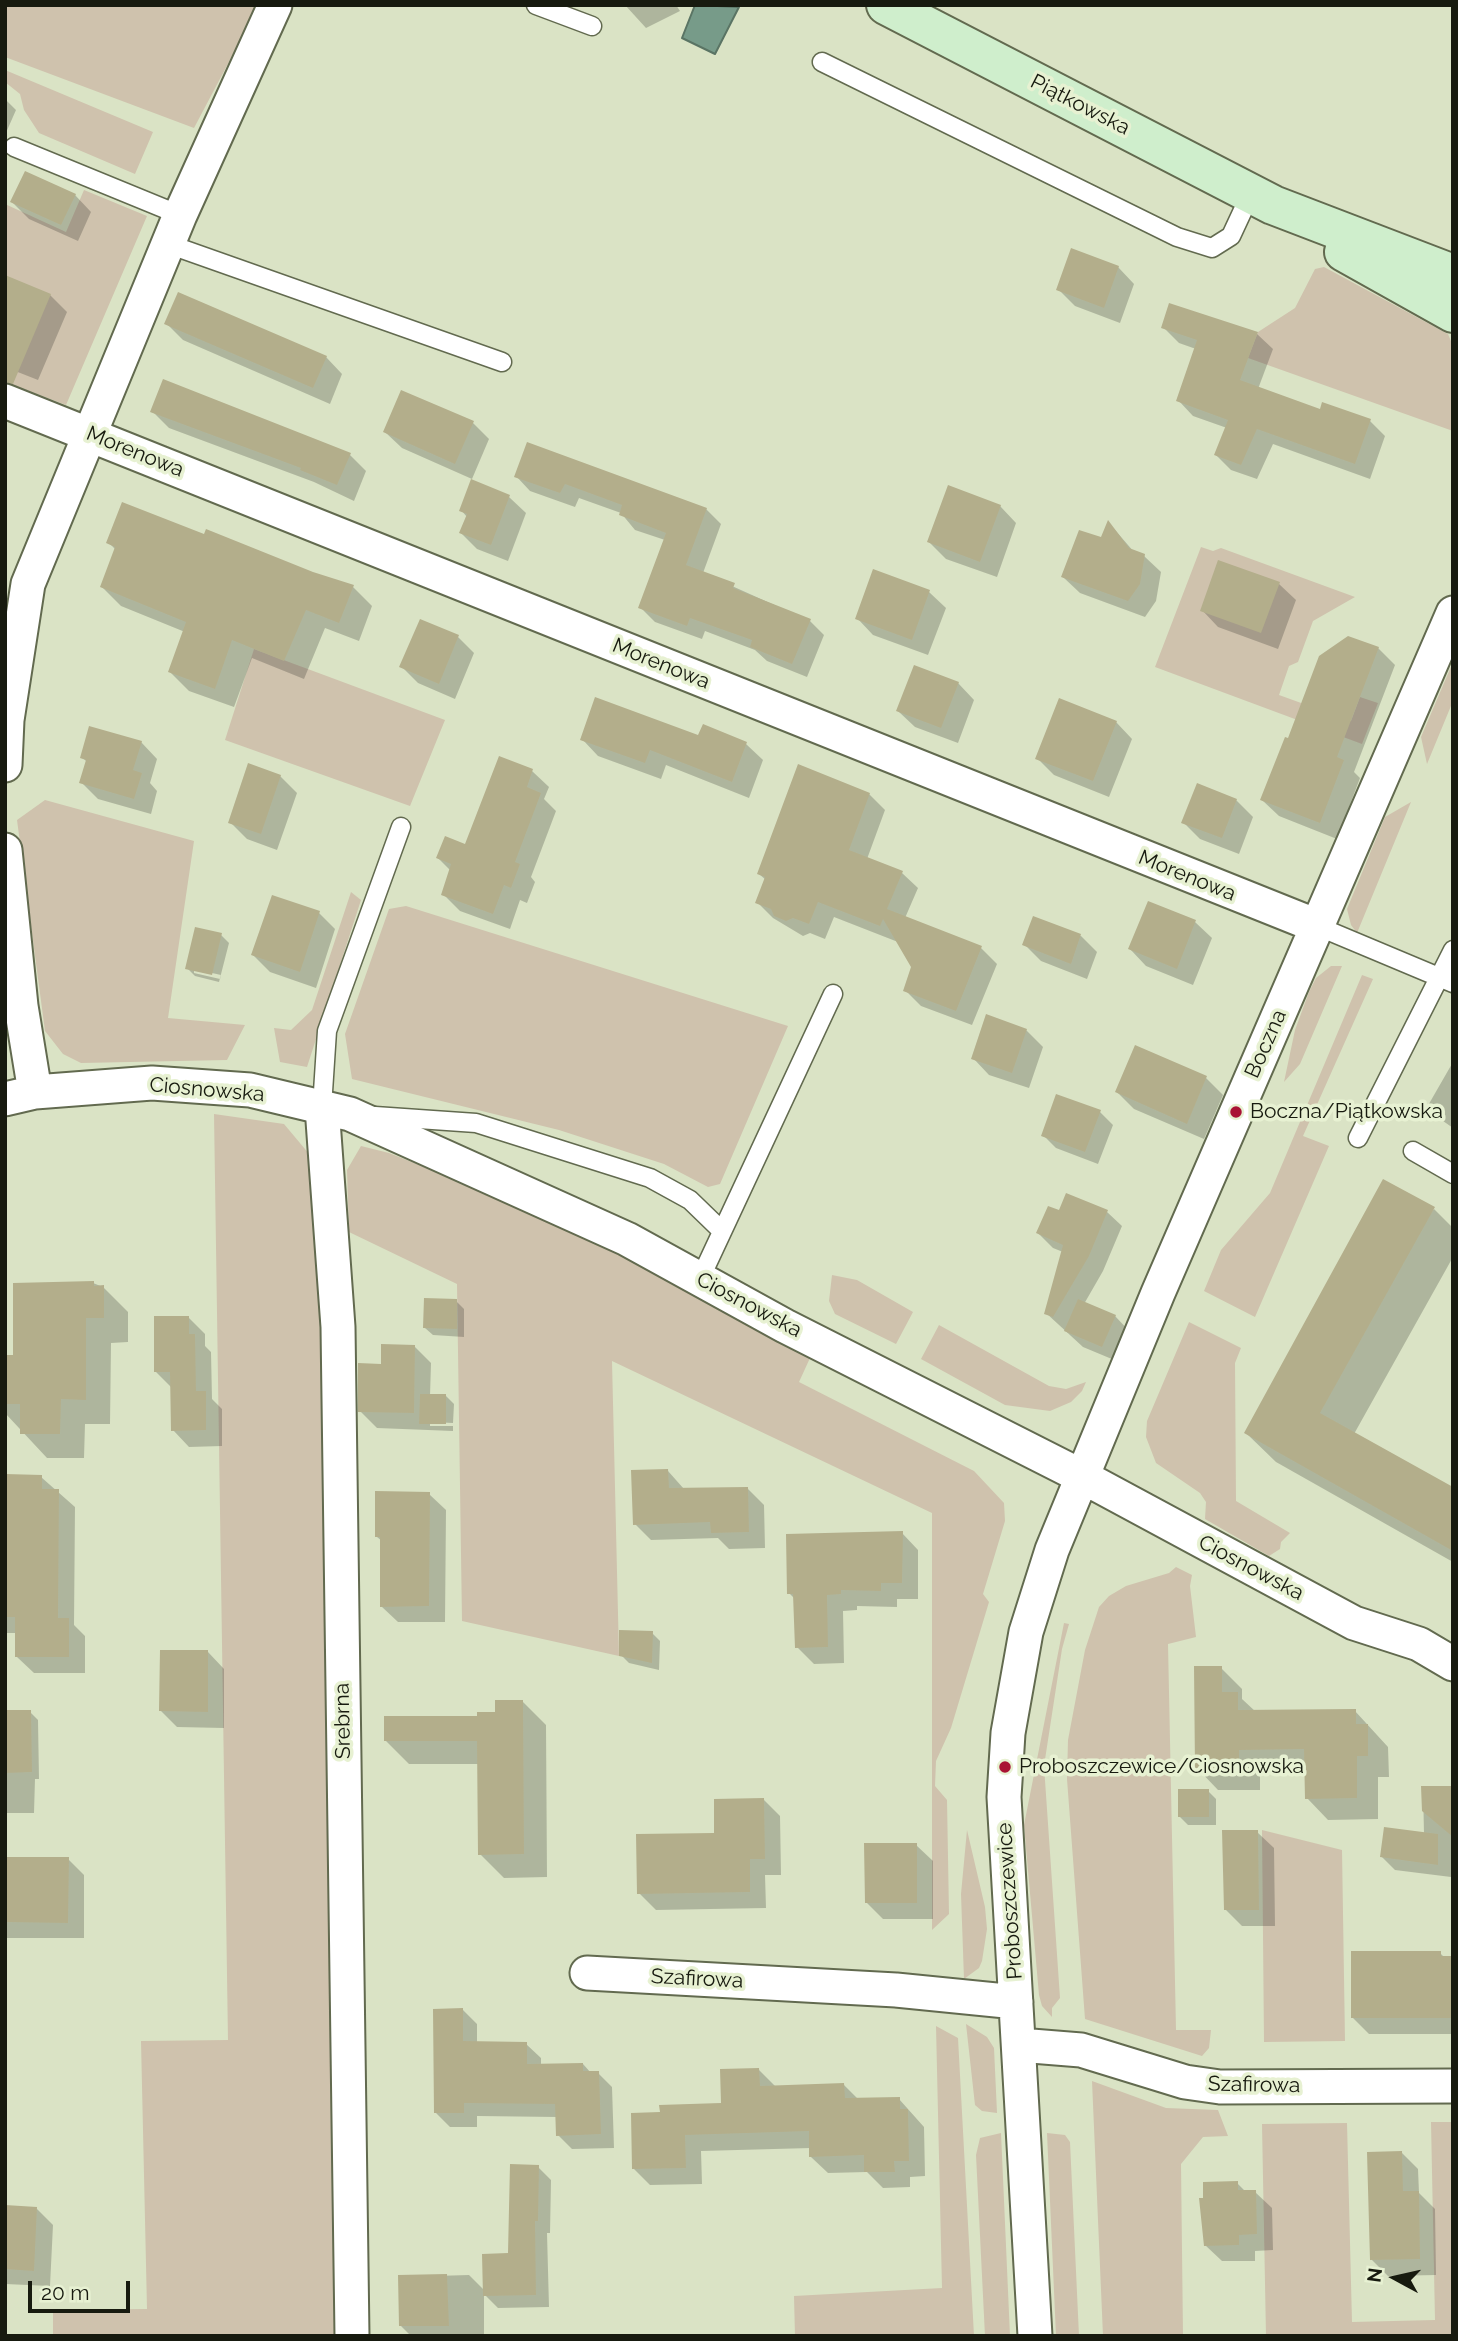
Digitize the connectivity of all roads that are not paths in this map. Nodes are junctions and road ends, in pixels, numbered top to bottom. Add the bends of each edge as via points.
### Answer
1 (275, 5) edge
2 (536, 5) edge
3 (886, 5) edge
4 (592, 26) dead end
5 (822, 62) dead end
6 (14, 147) dead end
7 (1262, 199) junction
8 (174, 229) junction
9 (1453, 274) edge
10 (1453, 313) edge
11 (502, 362) dead end
12 (5, 401) edge
13 (90, 434) junction
14 (1453, 613) edge
15 (5, 765) edge
16 (401, 827) dead end
17 (5, 850) edge
18 (1317, 926) junction
19 (1453, 950) edge
20 (1446, 980) edge
21 (832, 994) dead end
22 (20, 1096) edge
23 (336, 1111) junction
24 (1358, 1138) dead end
25 (1413, 1151) dead end
26 (1453, 1174) edge
27 (722, 1231) junction
28 (700, 1279) junction
29 (1083, 1477) junction
30 (1453, 1664) edge
31 (587, 1973) dead end
32 (1016, 2002) junction
33 (1019, 2045) junction
34 (1453, 2085) edge
35 (352, 2336) edge
36 (1035, 2336) edge

1 - 8 street
2 - 4 lane
3 - 7 main road, Piątkowska
5 - 7 lane via 1177,237 1212,248 1231,236
6 - 8 lane
7 - 9 main road, Piątkowska
7 - 10 main road, Piątkowska
8 - 11 lane
8 - 13 street
12 - 13 street, Morenowa
13 - 15 street via 28,584 7,720
13 - 18 street, Morenowa
14 - 18 street, Boczna
16 - 23 lane via 327,1031
17 - 22 street via 22,1006
18 - 20 lane
18 - 29 street, Boczna
19 - 20 lane
20 - 24 lane
21 - 27 lane
22 - 23 street, Ciosnowska via 152,1083 250,1090
23 - 27 lane via 476,1123 650,1178 690,1200
23 - 28 street, Ciosnowska via 581,1217
23 - 35 street, Srebrna
25 - 26 lane
27 - 28 lane
28 - 29 street, Ciosnowska
29 - 30 street, Ciosnowska via 1354,1623 1419,1644
29 - 32 street, Proboszczewice via 1037,1592 1018,1667 1008,1733 1005,1850
31 - 32 street, Szafirowa via 896,1990
32 - 33 street, Proboszczewice
33 - 34 street, Szafirowa via 1081,2050 1185,2082 1220,2087
33 - 36 street, Proboszczewice

